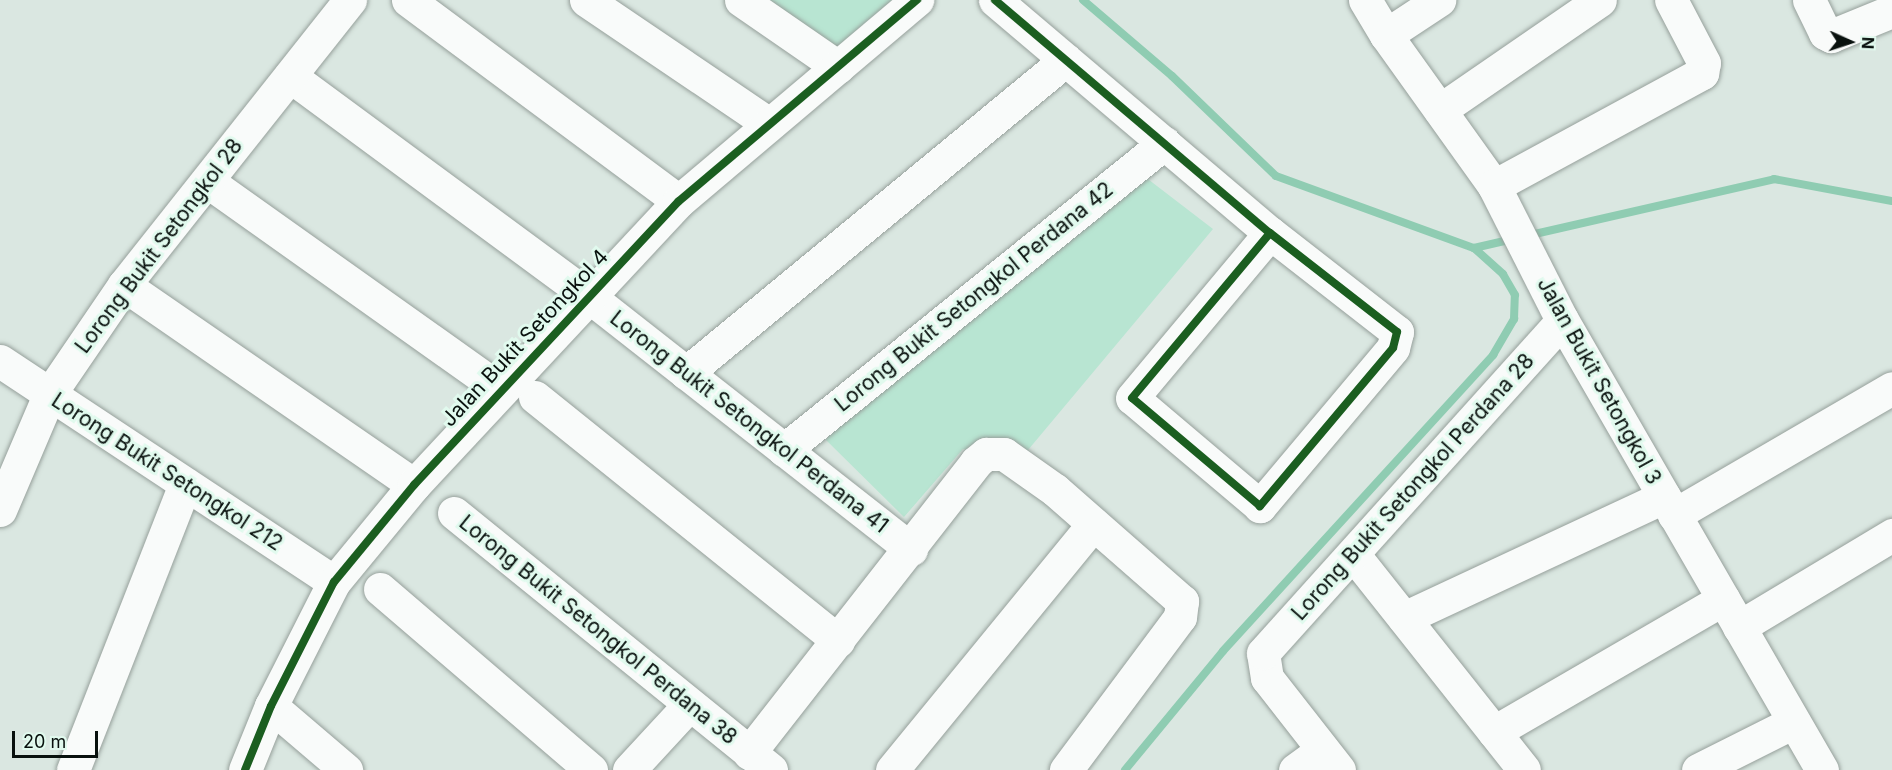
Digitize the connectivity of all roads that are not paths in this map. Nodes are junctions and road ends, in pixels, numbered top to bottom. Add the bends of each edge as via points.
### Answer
1 (350, 0) edge
2 (408, 0) edge
3 (586, 0) edge
4 (741, 0) edge
5 (917, 0) edge
6 (994, 0) edge
7 (1365, 0) edge
8 (1439, 0) edge
9 (1600, 0) edge
10 (1671, 0) edge
11 (1809, 0) edge
12 (1892, 11) edge
13 (1386, 35) junction
14 (1066, 60) junction
15 (838, 68) junction
16 (290, 76) junction
17 (1440, 110) junction
18 (768, 123) junction
19 (1164, 144) junction
20 (207, 181) junction
21 (1494, 186) junction
22 (678, 201) junction
23 (1270, 233) junction
24 (124, 285) junction
25 (587, 295) junction
26 (1562, 320) junction
27 (0, 361) edge
28 (686, 373) junction
29 (1892, 388) edge
30 (501, 390) junction
31 (49, 395) junction
32 (535, 397) dead end
33 (784, 450) junction
34 (185, 484) junction
35 (414, 485) junction
36 (1669, 506) junction
37 (0, 510) edge
38 (454, 513) dead end
39 (1093, 524) junction
40 (1892, 535) edge
41 (911, 549) junction
42 (1353, 554) junction
43 (334, 582) junction
44 (380, 590) dead end
45 (1731, 613) junction
46 (1404, 618) junction
47 (838, 641) junction
48 (689, 705) junction
49 (271, 706) junction
50 (1794, 723) junction
51 (1494, 732) junction
52 (1331, 760) edge
53 (760, 761) edge
54 (73, 770) edge
55 (245, 770) edge
56 (346, 770) edge
57 (591, 770) edge
58 (629, 770) edge
59 (892, 770) edge
60 (1066, 770) edge
61 (1295, 770) edge
62 (1524, 770) edge
63 (1698, 770) edge
64 (1822, 770) edge

1 - 16 street, Lorong Bukit Setongkol 28
2 - 22 street
3 - 18 street
4 - 15 street
5 - 15 street, Jalan Bukit Setongkol 4
6 - 14 street
7 - 13 street, Jalan Bukit Setongkol 3
8 - 13 street
9 - 17 street
10 - 21 street via 1704,63 1702,74
11 - 12 street via 1826,33 1836,36
13 - 17 street, Jalan Bukit Setongkol 3
14 - 19 street
14 - 28 street
15 - 18 street, Jalan Bukit Setongkol 4
16 - 20 street, Lorong Bukit Setongkol 28
16 - 25 street, Lorong Bukit Setongkol Perdana 41
17 - 21 street, Jalan Bukit Setongkol 3
18 - 22 street, Jalan Bukit Setongkol 4
19 - 23 street
19 - 33 street, Lorong Bukit Setongkol Perdana 42
20 - 24 street, Lorong Bukit Setongkol 28
20 - 30 street
21 - 26 street, Jalan Bukit Setongkol 3
22 - 25 street, Jalan Bukit Setongkol 4
23 - 23 street via 1397,332 1398,341 1260,506 1132,398
24 - 31 street, Lorong Bukit Setongkol 28
24 - 35 street
25 - 28 street, Lorong Bukit Setongkol Perdana 41
25 - 30 street, Jalan Bukit Setongkol 4
26 - 36 street, Jalan Bukit Setongkol 3
26 - 42 street, Lorong Bukit Setongkol Perdana 28
27 - 31 street, Lorong Bukit Setongkol 212
28 - 33 street, Lorong Bukit Setongkol Perdana 41
29 - 36 street
30 - 35 street, Jalan Bukit Setongkol 4
31 - 34 street, Lorong Bukit Setongkol 212
31 - 37 street, Lorong Bukit Setongkol 28
32 - 47 street
33 - 41 street, Lorong Bukit Setongkol Perdana 41
34 - 43 street, Lorong Bukit Setongkol 212
34 - 54 street
35 - 43 street, Jalan Bukit Setongkol 4
36 - 45 street, Jalan Bukit Setongkol 3
36 - 46 street
38 - 48 street, Lorong Bukit Setongkol Perdana 38
39 - 41 street via 1055,490 1004,454 986,454
39 - 59 street
39 - 60 street via 1182,601 1180,617
40 - 45 street
41 - 47 street
42 - 46 street
42 - 52 street, Lorong Bukit Setongkol Perdana 28 via 1263,652 1267,678
43 - 49 street, Jalan Bukit Setongkol 4
44 - 57 street
45 - 50 street, Jalan Bukit Setongkol 3
45 - 51 street
46 - 51 street
47 - 53 street
48 - 53 street, Lorong Bukit Setongkol Perdana 38
48 - 58 street
49 - 55 street, Jalan Bukit Setongkol 4
49 - 56 street
50 - 63 street
50 - 64 street, Jalan Bukit Setongkol 3
51 - 62 street
52 - 61 street

